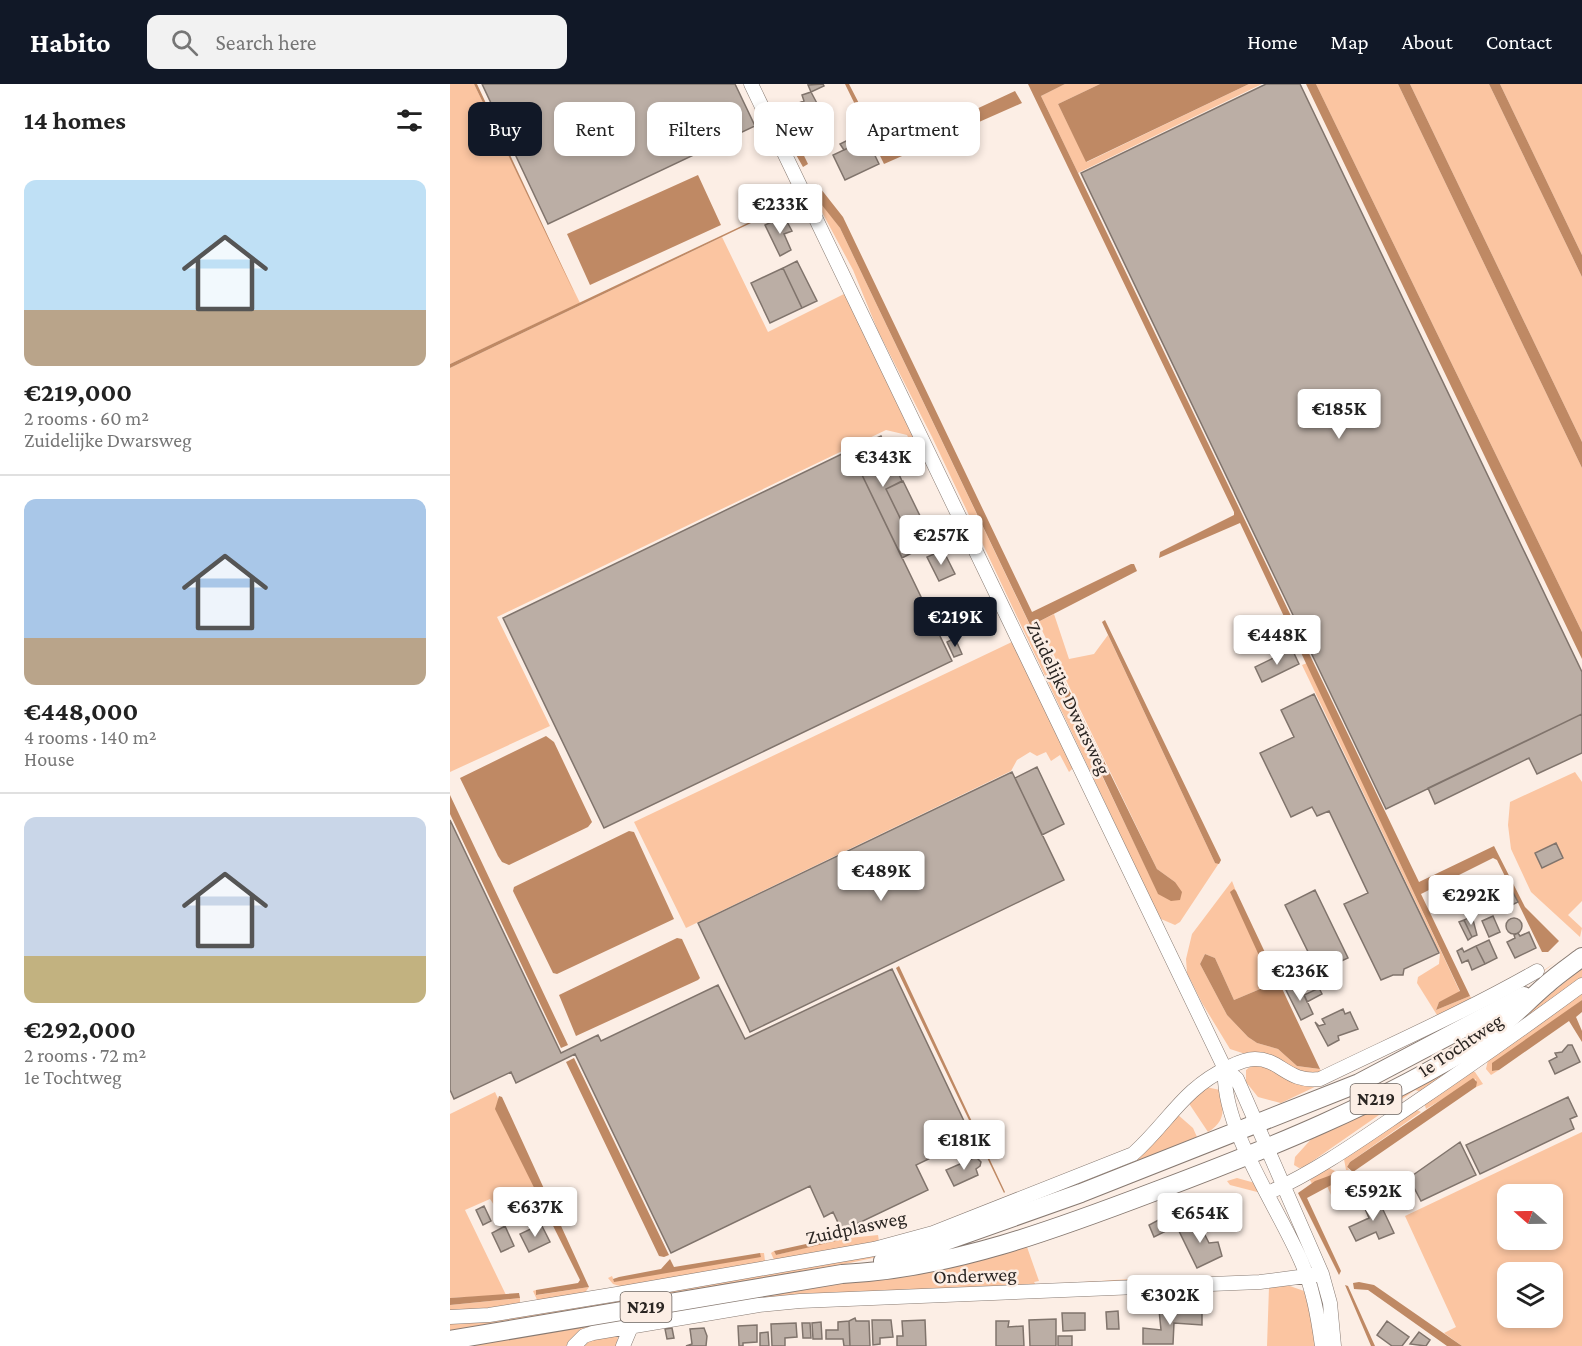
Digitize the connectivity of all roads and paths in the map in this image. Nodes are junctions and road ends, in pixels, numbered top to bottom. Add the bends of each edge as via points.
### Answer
1 (751, 84) edge
2 (1582, 957) edge
3 (1542, 977) junction
4 (1582, 985) edge
5 (1226, 1069) junction
6 (1256, 1123) junction
7 (1236, 1130) junction
8 (1257, 1152) junction
9 (1282, 1187) junction
10 (1268, 1193) junction
11 (842, 1274) junction
12 (1315, 1276) junction
13 (450, 1317) edge
14 (631, 1326) junction
15 (450, 1340) edge
16 (574, 1346) edge
17 (623, 1346) edge
18 (1322, 1346) edge
19 (1334, 1346) edge

1 - 5 street, Zuidelijke Dwarsweg
2 - 3 main road, 1e Tochtweg / N219
3 - 5 street, 1e Tochtweg via 1452,1013 1320,1079 1293,1077 1274,1064 1257,1059
3 - 6 main road, 1e Tochtweg / N219 via 1359,1083
3 - 8 main road, 1e Tochtweg / N219 via 1509,1020 1483,1039 1355,1110
4 - 9 street, 1e Tochtweg via 1502,1045 1355,1144
5 - 6 street, Zuidelijke Dwarsweg via 1237,1079
5 - 7 street, Zuidelijke Dwarsweg via 1224,1081
5 - 13 street, Zuidplasweg via 1198,1084 1133,1154 933,1233 874,1249 617,1294 489,1315
6 - 7 main road, N219
6 - 8 street, Zuidelijke Dwarsweg
7 - 8 street, Zuidelijke Dwarsweg
7 - 11 main road, Zuidplasweg / N219 via 1005,1221
8 - 9 street, Zuidelijke Dwarsweg
8 - 10 street, Zuidelijke Dwarsweg
8 - 11 main road, Zuidplasweg / N219 via 1081,1220 1008,1242 881,1272
9 - 10 street, 1e Tochtweg
9 - 12 street, Zuidelijke Dwarsweg
10 - 12 street, Zuidelijke Dwarsweg
11 - 15 main road, Zuidplasweg / N219
12 - 14 street, Onderweg via 800,1301
12 - 18 street, Zuidelijke Dwarsweg
12 - 19 street, Zuidelijke Dwarsweg via 1330,1302
14 - 16 street, Onderweg via 584,1336
14 - 17 street

